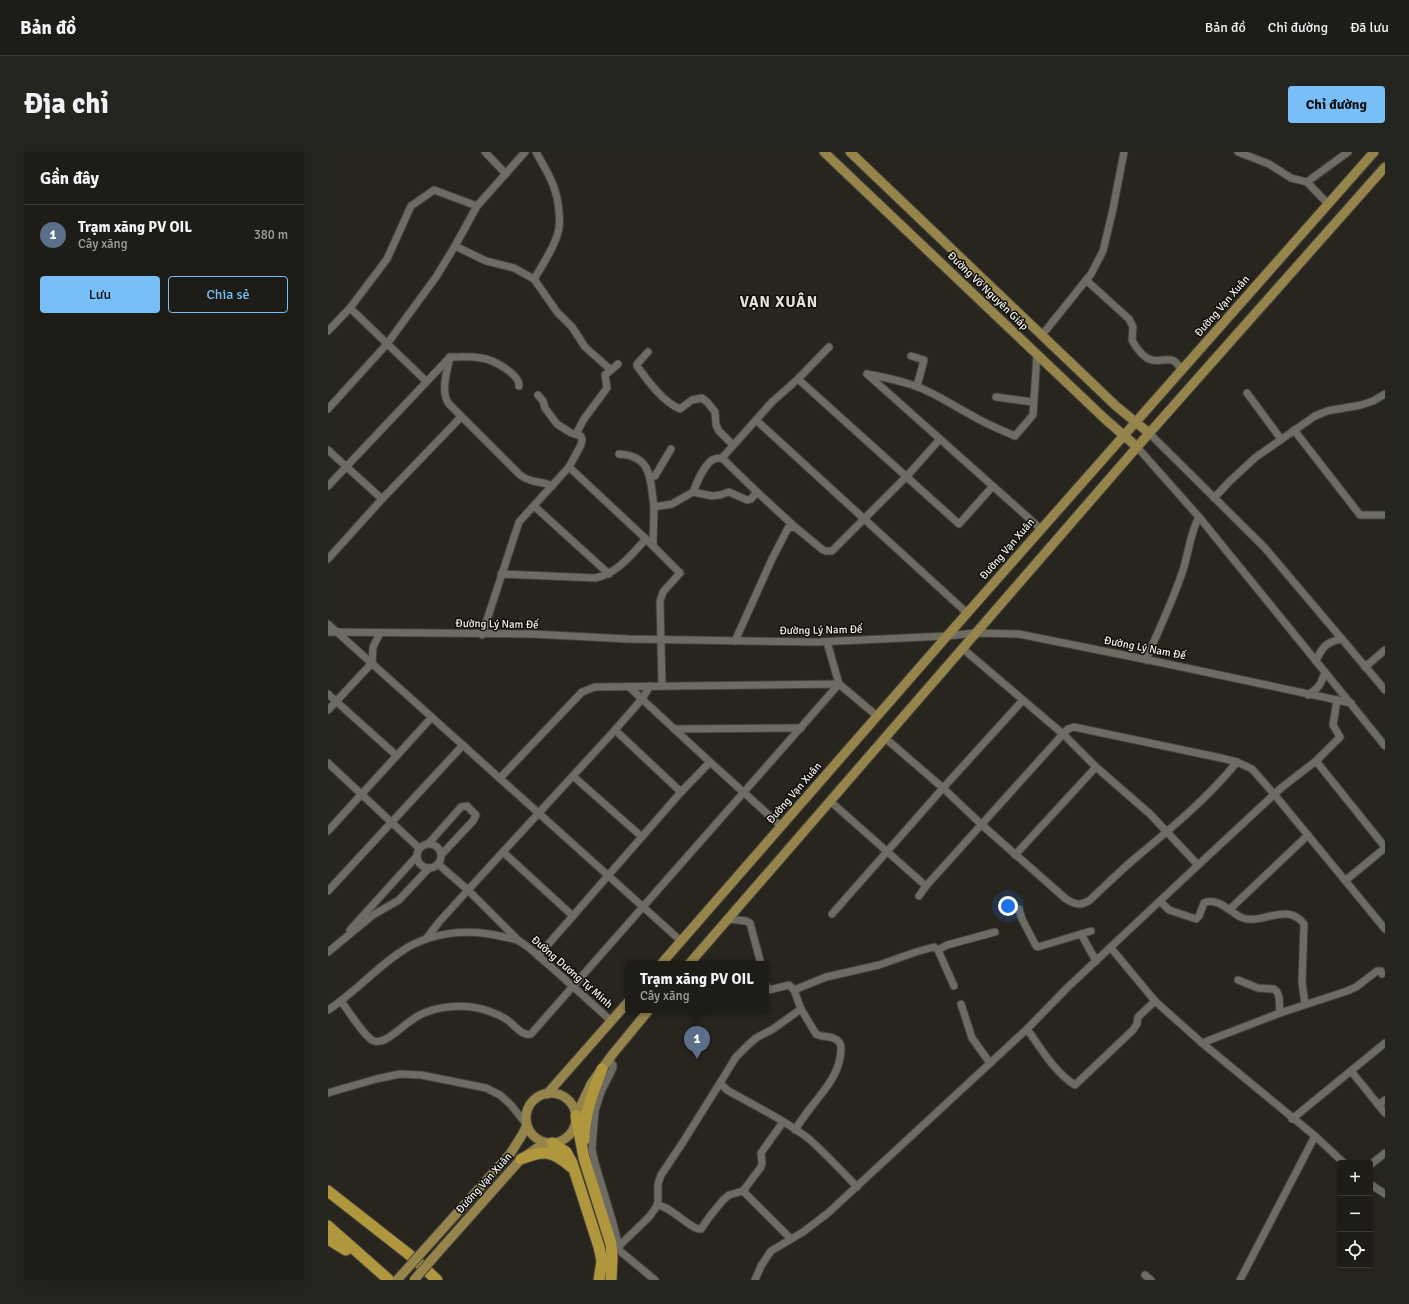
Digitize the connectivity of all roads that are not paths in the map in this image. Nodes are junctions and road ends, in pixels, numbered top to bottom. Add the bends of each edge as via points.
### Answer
1 (485, 152) edge
2 (525, 152) edge
3 (536, 152) edge
4 (824, 152) edge
5 (850, 152) edge
6 (1124, 152) edge
7 (1238, 152) edge
8 (1348, 152) edge
9 (1374, 152) edge
10 (1385, 167) edge
11 (506, 174) junction
12 (1307, 182) junction
13 (1328, 204) junction
14 (477, 206) junction
15 (455, 246) junction
16 (534, 279) junction
17 (1086, 280) junction
18 (350, 308) junction
19 (1033, 327) junction
20 (328, 331) edge
21 (1042, 335) junction
22 (1022, 339) junction
23 (387, 344) junction
24 (829, 347) dead end
25 (648, 352) dead end
26 (1037, 354) junction
27 (911, 356) dead end
28 (450, 357) junction
29 (618, 364) dead end
30 (611, 370) junction
31 (1181, 370) junction
32 (798, 379) junction
33 (426, 381) junction
34 (520, 386) dead end
35 (917, 386) junction
36 (1247, 393) dead end
37 (1385, 394) edge
38 (538, 395) dead end
39 (996, 397) dead end
40 (1034, 402) junction
41 (328, 409) edge
42 (461, 417) junction
43 (756, 420) junction
44 (1136, 422) junction
45 (1294, 430) junction
46 (1149, 433) junction
47 (576, 434) junction
48 (1124, 436) junction
49 (940, 439) junction
50 (1281, 439) junction
51 (733, 445) junction
52 (1137, 447) junction
53 (670, 449) dead end
54 (328, 450) edge
55 (619, 454) dead end
56 (722, 458) junction
57 (346, 466) junction
58 (569, 467) junction
59 (907, 476) junction
60 (653, 479) junction
61 (328, 486) edge
62 (552, 486) junction
63 (993, 486) junction
64 (693, 492) junction
65 (757, 492) junction
66 (1214, 498) junction
67 (382, 499) junction
68 (534, 506) junction
69 (654, 507) junction
70 (1385, 515) edge
71 (1199, 517) junction
72 (864, 518) junction
73 (795, 527) junction
74 (1041, 530) junction
75 (646, 539) junction
76 (653, 546) junction
77 (328, 559) edge
78 (501, 574) junction
79 (609, 574) junction
80 (967, 614) junction
81 (328, 624) edge
82 (328, 632) edge
83 (336, 632) junction
84 (380, 633) junction
85 (975, 634) junction
86 (482, 635) junction
87 (947, 636) junction
88 (661, 640) junction
89 (1342, 640) junction
90 (735, 641) junction
91 (827, 642) junction
92 (962, 648) junction
93 (1385, 650) edge
94 (1146, 660) junction
95 (1316, 661) junction
96 (372, 663) junction
97 (1365, 666) junction
98 (1325, 672) junction
99 (839, 684) junction
100 (630, 686) junction
101 (650, 686) junction
102 (662, 686) junction
103 (1385, 690) edge
104 (328, 694) edge
105 (1308, 695) junction
106 (642, 699) junction
107 (1023, 700) junction
108 (1337, 700) junction
109 (336, 701) junction
110 (1351, 703) junction
111 (328, 710) edge
112 (877, 716) junction
113 (432, 717) junction
114 (801, 728) junction
115 (674, 729) junction
116 (615, 730) junction
117 (1063, 734) junction
118 (885, 738) junction
119 (463, 745) junction
120 (1385, 746) edge
121 (397, 756) junction
122 (1316, 761) junction
123 (710, 762) junction
124 (1237, 762) junction
125 (328, 763) edge
126 (1096, 767) junction
127 (573, 776) junction
128 (500, 778) junction
129 (943, 788) junction
130 (681, 792) junction
131 (743, 793) junction
132 (1274, 794) junction
133 (362, 795) junction
134 (830, 801) junction
135 (538, 813) junction
136 (392, 822) junction
137 (982, 825) junction
138 (781, 826) junction
139 (328, 831) edge
140 (1168, 832) junction
141 (1308, 835) junction
142 (642, 837) junction
143 (429, 843) junction
144 (419, 848) junction
145 (1385, 848) edge
146 (888, 851) junction
147 (503, 852) junction
148 (442, 854) junction
149 (1015, 855) junction
150 (417, 856) junction
151 (438, 864) junction
152 (1198, 865) junction
153 (429, 868) junction
154 (608, 876) junction
155 (1346, 880) junction
156 (926, 886) junction
157 (468, 890) junction
158 (328, 891) edge
159 (919, 896) dead end
160 (1160, 901) junction
161 (644, 907) junction
162 (1019, 909) dead end
163 (1230, 909) junction
164 (832, 914) dead end
165 (573, 916) junction
166 (728, 919) junction
167 (1385, 929) edge
168 (1091, 931) dead end
169 (995, 932) dead end
170 (1081, 934) junction
171 (426, 939) junction
172 (519, 941) junction
173 (681, 941) junction
174 (1111, 948) junction
175 (331, 950) edge
176 (938, 950) junction
177 (538, 956) junction
178 (664, 961) edge
179 (692, 961) edge
180 (760, 961) edge
181 (1096, 961) junction
182 (1382, 974) dead end
183 (1238, 980) dead end
184 (954, 986) dead end
185 (573, 987) junction
186 (769, 990) edge
187 (794, 990) junction
188 (341, 1001) junction
189 (1155, 1001) junction
190 (961, 1004) dead end
191 (1305, 1004) junction
192 (625, 1005) edge
193 (801, 1009) junction
194 (328, 1010) edge
195 (647, 1013) edge
196 (1280, 1013) junction
197 (611, 1021) junction
198 (1027, 1029) junction
199 (1202, 1043) junction
200 (1385, 1043) edge
201 (990, 1063) junction
202 (605, 1064) junction
203 (1351, 1071) junction
204 (720, 1083) junction
205 (328, 1093) edge
206 (547, 1094) junction
207 (1385, 1100) edge
208 (1378, 1105) junction
209 (1385, 1113) edge
210 (576, 1116) junction
211 (1292, 1119) junction
212 (783, 1122) junction
213 (527, 1124) junction
214 (795, 1130) junction
215 (1315, 1136) junction
216 (552, 1143) junction
217 (1385, 1153) edge
218 (584, 1158) junction
219 (521, 1160) junction
220 (1341, 1160) edge
221 (1373, 1163) edge
222 (574, 1169) junction
223 (1373, 1186) edge
224 (857, 1187) junction
225 (743, 1190) junction
226 (328, 1191) edge
227 (1385, 1194) edge
228 (657, 1204) junction
229 (328, 1226) edge
230 (328, 1239) edge
231 (791, 1239) junction
232 (618, 1247) junction
233 (1145, 1275) dead end
234 (380, 1280) edge
235 (389, 1280) edge
236 (397, 1280) edge
237 (414, 1280) edge
238 (429, 1280) edge
239 (437, 1280) edge
240 (599, 1280) edge
241 (611, 1280) edge
242 (655, 1280) edge
243 (755, 1280) edge
244 (1151, 1280) edge
245 (1240, 1280) edge

1 - 11 street
2 - 11 street
3 - 16 street via 553,181 558,198 560,222 557,236
4 - 22 main road, Đường Võ Nguyên Giáp
5 - 19 main road, Đường Võ Nguyên Giáp
6 - 17 street via 1103,251
7 - 12 street via 1269,164 1291,178
8 - 12 street
9 - 13 main road, Đường Vạn Xuân
10 - 46 main road
11 - 14 street
12 - 13 street
13 - 31 main road, Đường Vạn Xuân
14 - 15 street
14 - 18 street via 434,190 412,206 387,259
15 - 16 street via 486,261 514,268
15 - 23 street
16 - 30 street via 585,346
17 - 21 street
17 - 31 street via 1129,319 1134,327 1132,340 1144,356 1152,360 1172,359
18 - 20 street
18 - 23 street
19 - 21 main road, Đường Võ Nguyên Giáp
19 - 22 main road
21 - 44 main road, Đường Võ Nguyên Giáp
22 - 26 main road, Đường Võ Nguyên Giáp
23 - 33 street
23 - 41 street
24 - 32 street
25 - 51 street via 637,366 653,386 673,405 680,408 692,400 702,398 715,412 719,431
26 - 40 street
26 - 48 main road, Đường Võ Nguyên Giáp
27 - 35 street via 924,360
28 - 33 street
28 - 34 street via 483,358 492,361 517,378
28 - 42 street via 444,396
29 - 30 street
30 - 47 street via 605,376 607,388
31 - 44 main road, Đường Vạn Xuân
32 - 43 street
32 - 59 street
33 - 57 street
35 - 40 street via 1015,436 1033,415
35 - 49 street via 867,374
36 - 50 street
37 - 45 street via 1361,405 1322,413
38 - 47 street via 557,424
39 - 40 street
42 - 62 street via 520,475 530,481
42 - 67 street
43 - 51 street
43 - 72 street
44 - 46 main road, Đường Võ Nguyên Giáp
44 - 48 main road, Đường Vạn Xuân
45 - 50 street
45 - 70 street via 1360,515
46 - 52 main road
46 - 66 street
47 - 58 street via 582,438 581,445
48 - 52 main road, Đường Võ Nguyên Giáp
48 - 74 main road, Đường Vạn Xuân
49 - 59 street
49 - 63 street
50 - 66 street via 1256,457
51 - 56 street
52 - 71 street
52 - 85 main road
53 - 60 street
54 - 57 street
55 - 60 street via 633,456 643,462
56 - 64 street via 711,461
56 - 65 street
57 - 61 street
57 - 67 street
58 - 62 street
58 - 75 street
59 - 63 street via 959,524
59 - 72 street
60 - 69 street
62 - 68 street
63 - 74 street
64 - 65 street via 712,496 729,492 748,500
64 - 69 street via 672,504
65 - 73 street
66 - 89 street via 1265,548
67 - 77 street
68 - 78 street via 519,522
68 - 79 street
69 - 76 street
71 - 94 street via 1192,530 1178,585
71 - 95 street
72 - 73 street via 835,549 829,551 823,550
72 - 80 street
73 - 90 street via 788,528
74 - 80 main road, Đường Vạn Xuân
75 - 76 street
75 - 79 street via 620,567
76 - 88 street via 680,573 660,596
78 - 79 street via 595,578
78 - 86 street
80 - 87 main road, Đường Vạn Xuân
81 - 83 street
82 - 83 street, Đường Lý Nam Đế
83 - 84 street, Đường Lý Nam Đế
83 - 96 street
84 - 86 street, Đường Lý Nam Đế
84 - 96 street via 373,647
85 - 87 street, Đường Lý Nam Đế
85 - 92 main road
85 - 94 street, Đường Lý Nam Đế via 1019,634
86 - 88 street, Đường Lý Nam Đế via 532,634
87 - 91 street, Đường Lý Nam Đế
87 - 112 main road, Đường Vạn Xuân
88 - 90 street, Đường Lý Nam Đế
88 - 102 street
89 - 95 street via 1329,642 1324,646
89 - 97 street
90 - 91 street, Đường Lý Nam Đế
91 - 99 street
92 - 107 street
92 - 118 main road
93 - 97 street
94 - 105 street, Đường Lý Nam Đế
95 - 98 street
96 - 109 street
96 - 113 street
97 - 103 street
98 - 105 street via 1321,684
98 - 110 street
99 - 102 street
99 - 112 street
99 - 114 street
100 - 101 street
100 - 106 street
100 - 128 street via 595,687 582,692
101 - 102 street
101 - 106 street
104 - 109 street
105 - 108 street, Đường Lý Nam Đế
106 - 115 street
106 - 116 street
107 - 117 street
107 - 129 street
108 - 110 street, Đường Lý Nam Đế
108 - 122 street via 1333,725 1340,737
109 - 111 street
109 - 121 street
110 - 120 street
112 - 138 main road, Đường Vạn Xuân
113 - 119 street
113 - 121 street
114 - 115 street
114 - 131 street
115 - 123 street
116 - 127 street
116 - 130 street
117 - 124 street via 1074,727
117 - 126 street
117 - 137 street
118 - 129 street
118 - 134 main road
119 - 128 street
119 - 136 street
121 - 133 street
122 - 132 street
122 - 145 street
123 - 130 street
123 - 131 street
124 - 132 street via 1252,769
124 - 140 street
125 - 133 street
126 - 140 street
126 - 149 street
127 - 135 street
127 - 142 street
128 - 135 street
129 - 137 street
129 - 146 street
130 - 142 street
131 - 138 street
131 - 161 street
132 - 141 street
132 - 152 street
133 - 136 street
133 - 139 street
134 - 146 street
134 - 166 main road
135 - 147 street
135 - 154 street
136 - 144 street
136 - 158 street
137 - 149 street
137 - 156 street
138 - 173 main road, Đường Vạn Xuân
140 - 149 street via 1090,900 1079,905 1066,899
140 - 152 street
141 - 155 street
141 - 163 street
142 - 154 street
143 - 144 street
143 - 148 street via 436,845
143 - 148 street via 461,808 467,806 476,815 473,821
144 - 150 street
145 - 155 street
146 - 156 street
146 - 164 street
147 - 157 street
147 - 165 street
148 - 151 street
150 - 153 street via 419,863
150 - 175 street
151 - 153 street
151 - 157 street
152 - 160 street
153 - 175 street via 400,900 374,915
154 - 161 street
154 - 165 street
155 - 167 street
156 - 159 street
157 - 171 street
157 - 172 street
160 - 163 street via 1169,910 1196,919 1207,901
160 - 174 street
161 - 173 street
161 - 185 street
162 - 170 street via 1036,946
163 - 191 street via 1240,917 1250,920 1294,915 1304,924 1302,982
165 - 177 street
166 - 179 main road
166 - 180 street via 746,920 750,923
168 - 170 street
169 - 176 street via 947,945
170 - 181 street
171 - 172 street, Đường Dương Tự Minh via 443,934 469,933 497,935
171 - 188 street, Đường Dương Tự Minh via 399,953
172 - 177 street, Đường Dương Tự Minh
173 - 178 main road, Đường Vạn Xuân
174 - 181 street
174 - 189 street
176 - 184 street
176 - 187 street via 931,947 879,965 826,977
177 - 185 street, Đường Dương Tự Minh
181 - 198 street
182 - 191 street via 1381,971 1377,971 1356,987
183 - 196 street via 1278,992
185 - 188 street via 531,1034 527,1035 507,1020 482,1009 453,1006 423,1013 385,1040 375,1041 368,1037
185 - 197 street, Đường Dương Tự Minh
186 - 187 street via 789,985
187 - 193 street
188 - 194 street, Đường Dương Tự Minh
189 - 198 street via 1141,1013 1133,1030 1075,1084 1055,1067
189 - 199 street
190 - 201 street via 972,1038
191 - 196 street
192 - 197 main road
193 - 204 street via 748,1045 736,1057
193 - 214 street via 816,1034 836,1039 841,1044 840,1057 831,1082
195 - 202 main road
196 - 199 street
197 - 206 main road
198 - 201 street
199 - 211 street
200 - 203 street
201 - 224 street
202 - 210 main road via 591,1084
202 - 218 highway via 587,1115
202 - 232 street via 613,1068 602,1088 596,1111 592,1150
203 - 208 street
203 - 211 street
204 - 212 street via 727,1090
204 - 228 street via 661,1175
205 - 213 street via 376,1078 400,1074 421,1075 486,1088 511,1104
206 - 210 main road via 563,1096 574,1108
206 - 213 main road via 533,1101 528,1108
207 - 208 street
208 - 209 street
210 - 216 main road via 572,1131 567,1137
210 - 218 highway
211 - 215 street
212 - 214 street
212 - 225 street via 761,1153 761,1167
213 - 216 main road via 536,1138
213 - 236 main road, Đường Vạn Xuân, bridge via 510,1154
214 - 224 street via 827,1155
215 - 220 street
215 - 245 street
216 - 219 main road, Đường Vạn Xuân via 537,1148
216 - 222 highway via 566,1152
217 - 221 street
218 - 241 highway via 611,1244
219 - 222 highway via 545,1152 562,1159
219 - 237 main road, Đường Vạn Xuân, bridge
222 - 240 highway via 599,1247 602,1261
223 - 227 street
224 - 231 street via 828,1213
225 - 228 street via 729,1195 699,1230
225 - 231 street
226 - 238 highway
226 - 239 highway via 411,1256
228 - 232 street via 649,1217
229 - 235 highway
230 - 234 highway via 343,1247
231 - 243 street via 767,1255
232 - 242 street
233 - 244 street

